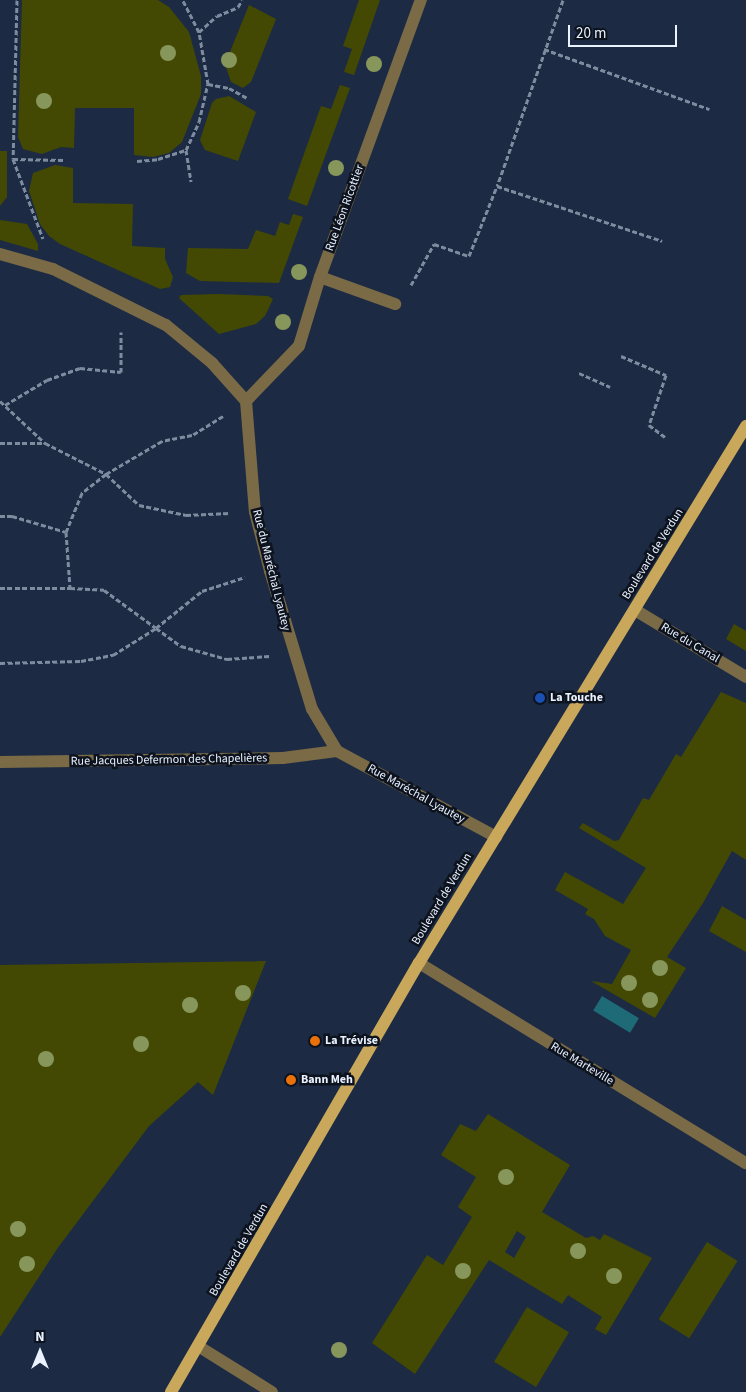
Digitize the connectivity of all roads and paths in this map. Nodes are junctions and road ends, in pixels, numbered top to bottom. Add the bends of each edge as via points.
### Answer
1 (17, 0) edge
2 (183, 0) edge
3 (242, 0) edge
4 (421, 0) edge
5 (563, 0) edge
6 (199, 32) junction
7 (544, 49) junction
8 (208, 84) junction
9 (247, 98) dead end
10 (709, 109) dead end
11 (186, 150) junction
12 (13, 159) junction
13 (63, 160) dead end
14 (137, 160) dead end
15 (191, 182) dead end
16 (497, 186) junction
17 (662, 240) dead end
18 (0, 254) edge
19 (53, 269) junction
20 (320, 277) junction
21 (389, 302) joint
22 (128, 307) junction
23 (621, 356) dead end
24 (579, 373) dead end
25 (610, 387) dead end
26 (0, 401) edge
27 (246, 401) junction
28 (5, 405) junction
29 (746, 426) edge
30 (665, 437) dead end
31 (0, 443) edge
32 (45, 443) junction
33 (106, 474) junction
34 (255, 512) junction
35 (0, 516) edge
36 (66, 532) junction
37 (270, 571) junction
38 (0, 588) edge
39 (70, 588) junction
40 (635, 610) junction
41 (156, 628) junction
42 (293, 655) junction
43 (0, 662) edge
44 (746, 677) edge
45 (337, 751) junction
46 (0, 762) edge
47 (496, 837) junction
48 (419, 963) junction
49 (746, 1163) edge
50 (198, 1346) junction
51 (171, 1392) edge
52 (272, 1392) edge

1 - 12 path
2 - 6 path
3 - 6 path via 238,7 217,16
4 - 20 street, Rue Léon Ricottier
5 - 7 path
6 - 8 path
7 - 10 path
7 - 16 path
8 - 9 path via 228,88
8 - 11 path via 199,122
11 - 14 path via 158,159
11 - 15 path
12 - 13 path
12 - 19 path
16 - 17 path
16 - 21 path via 469,256 434,244 409,290 388,284
18 - 19 street
19 - 22 street
20 - 21 street
20 - 27 street, Rue Léon Ricottier via 299,346
22 - 27 street via 166,325 212,363
22 - 28 path via 121,326 121,372 80,368 47,380
23 - 30 path via 666,375 650,425
24 - 25 path
26 - 28 path
27 - 33 path via 192,435 162,441
27 - 34 street, Rue du Maréchal Lyautey
28 - 32 path
29 - 40 main road, Boulevard de Verdun
31 - 32 path
32 - 33 path
33 - 34 path via 139,505 186,515
33 - 36 path via 82,493
34 - 37 street, Rue du Maréchal Lyautey
35 - 36 path via 12,516
36 - 39 path
37 - 41 path via 215,585
37 - 42 street, Rue du Maréchal Lyautey
38 - 39 path
39 - 41 path via 104,590
40 - 44 street, Rue du Canal
40 - 47 main road, Boulevard de Verdun
41 - 42 path via 181,646 227,659
41 - 43 path via 112,655 81,661
42 - 45 street, Rue du Maréchal Lyautey via 312,709
45 - 46 street, Rue Jacques Defermon des Chapelières via 283,758
45 - 47 street, Rue Maréchal Lyautey
47 - 48 main road, Boulevard de Verdun
48 - 49 street, Rue Marteville
48 - 50 main road, Boulevard de Verdun
50 - 51 main road, Boulevard de Verdun
50 - 52 street

